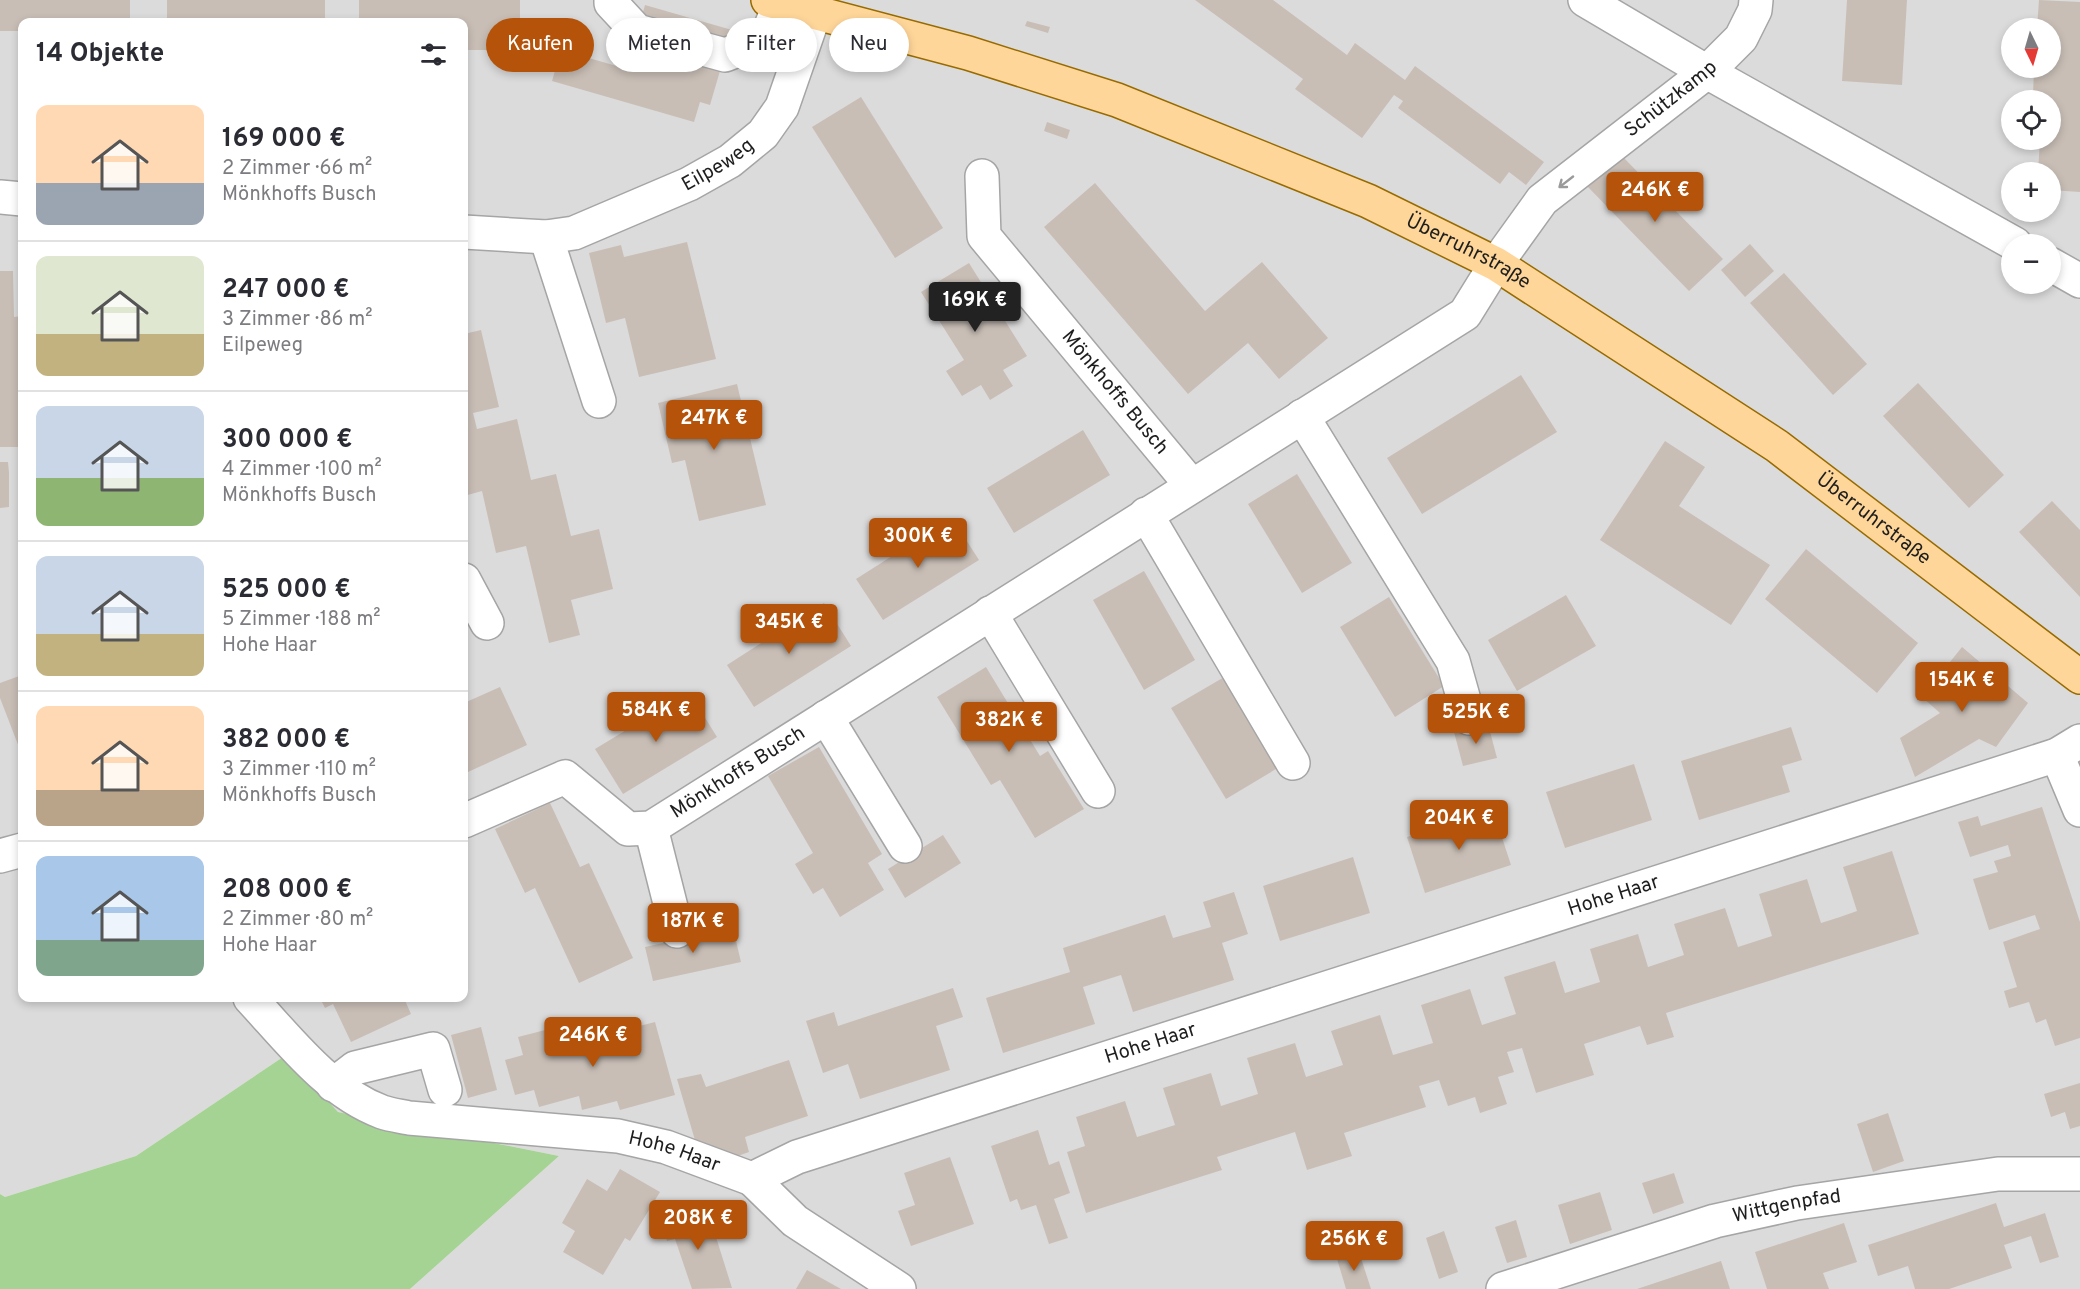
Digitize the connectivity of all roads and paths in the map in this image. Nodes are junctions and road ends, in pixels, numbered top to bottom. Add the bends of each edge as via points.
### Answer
1 (1586, 0) edge
2 (1756, 0) edge
3 (611, 2) edge
4 (774, 2) edge
5 (833, 10) edge
6 (1707, 72) junction
7 (982, 176) dead end
8 (0, 197) edge
9 (18, 199) edge
10 (468, 232) edge
11 (2001, 236) edge
12 (546, 237) junction
13 (1496, 264) junction
14 (2061, 270) edge
15 (2080, 281) edge
16 (599, 400) dead end
17 (1302, 416) junction
18 (1192, 486) junction
19 (1146, 514) junction
20 (468, 587) edge
21 (990, 614) junction
22 (487, 623) dead end
23 (2080, 676) edge
24 (826, 717) junction
25 (1469, 718) dead end
26 (2068, 748) edge
27 (1293, 762) dead end
28 (1098, 791) dead end
29 (2080, 810) edge
30 (468, 819) edge
31 (651, 828) junction
32 (905, 846) dead end
33 (18, 851) edge
34 (0, 856) edge
35 (677, 931) dead end
36 (254, 1002) edge
37 (333, 1085) junction
38 (445, 1090) dead end
39 (2080, 1174) edge
40 (752, 1179) junction
41 (899, 1289) edge
42 (1503, 1289) edge

1 - 6 street
2 - 6 street, Schützkamp via 1741,38
3 - 4 street via 636,31 724,55 766,39
4 - 5 main road, Überruhrstraße
5 - 12 street, Eilpeweg via 783,107 763,134 730,161 688,184 574,233
5 - 13 main road, Überruhrstraße via 1117,100 1368,201
6 - 11 street
6 -> 13 street, Schützkamp via 1542,200
7 - 18 street, Mönkhoffs Busch via 984,236
8 - 9 street
10 - 12 street, Eilpeweg
12 - 16 street
13 - 17 street, Mönkhoffs Busch via 1465,314
13 - 23 main road, Überruhrstraße via 1777,447
14 - 15 street
17 - 18 street, Mönkhoffs Busch
17 - 25 street via 1453,661
18 - 19 street, Mönkhoffs Busch
19 - 21 street, Mönkhoffs Busch
19 - 27 street
20 - 22 street
21 - 24 street, Mönkhoffs Busch
21 - 28 street
24 - 31 street, Mönkhoffs Busch
24 - 32 street, Mönkhoffs Busch
26 - 29 street
26 - 40 street, Hohe Haar via 797,1157
30 - 31 street, Mönkhoffs Busch via 565,777 627,829
31 - 35 street, Mönkhoffs Busch
33 - 34 street
36 - 37 street, Hohe Haar
37 - 38 street via 355,1068 433,1049
37 - 40 street, Hohe Haar via 384,1113 618,1136 666,1147
39 - 42 street, Wittgenpfad via 1998,1174 1797,1203 1714,1221
40 - 41 street via 795,1221

